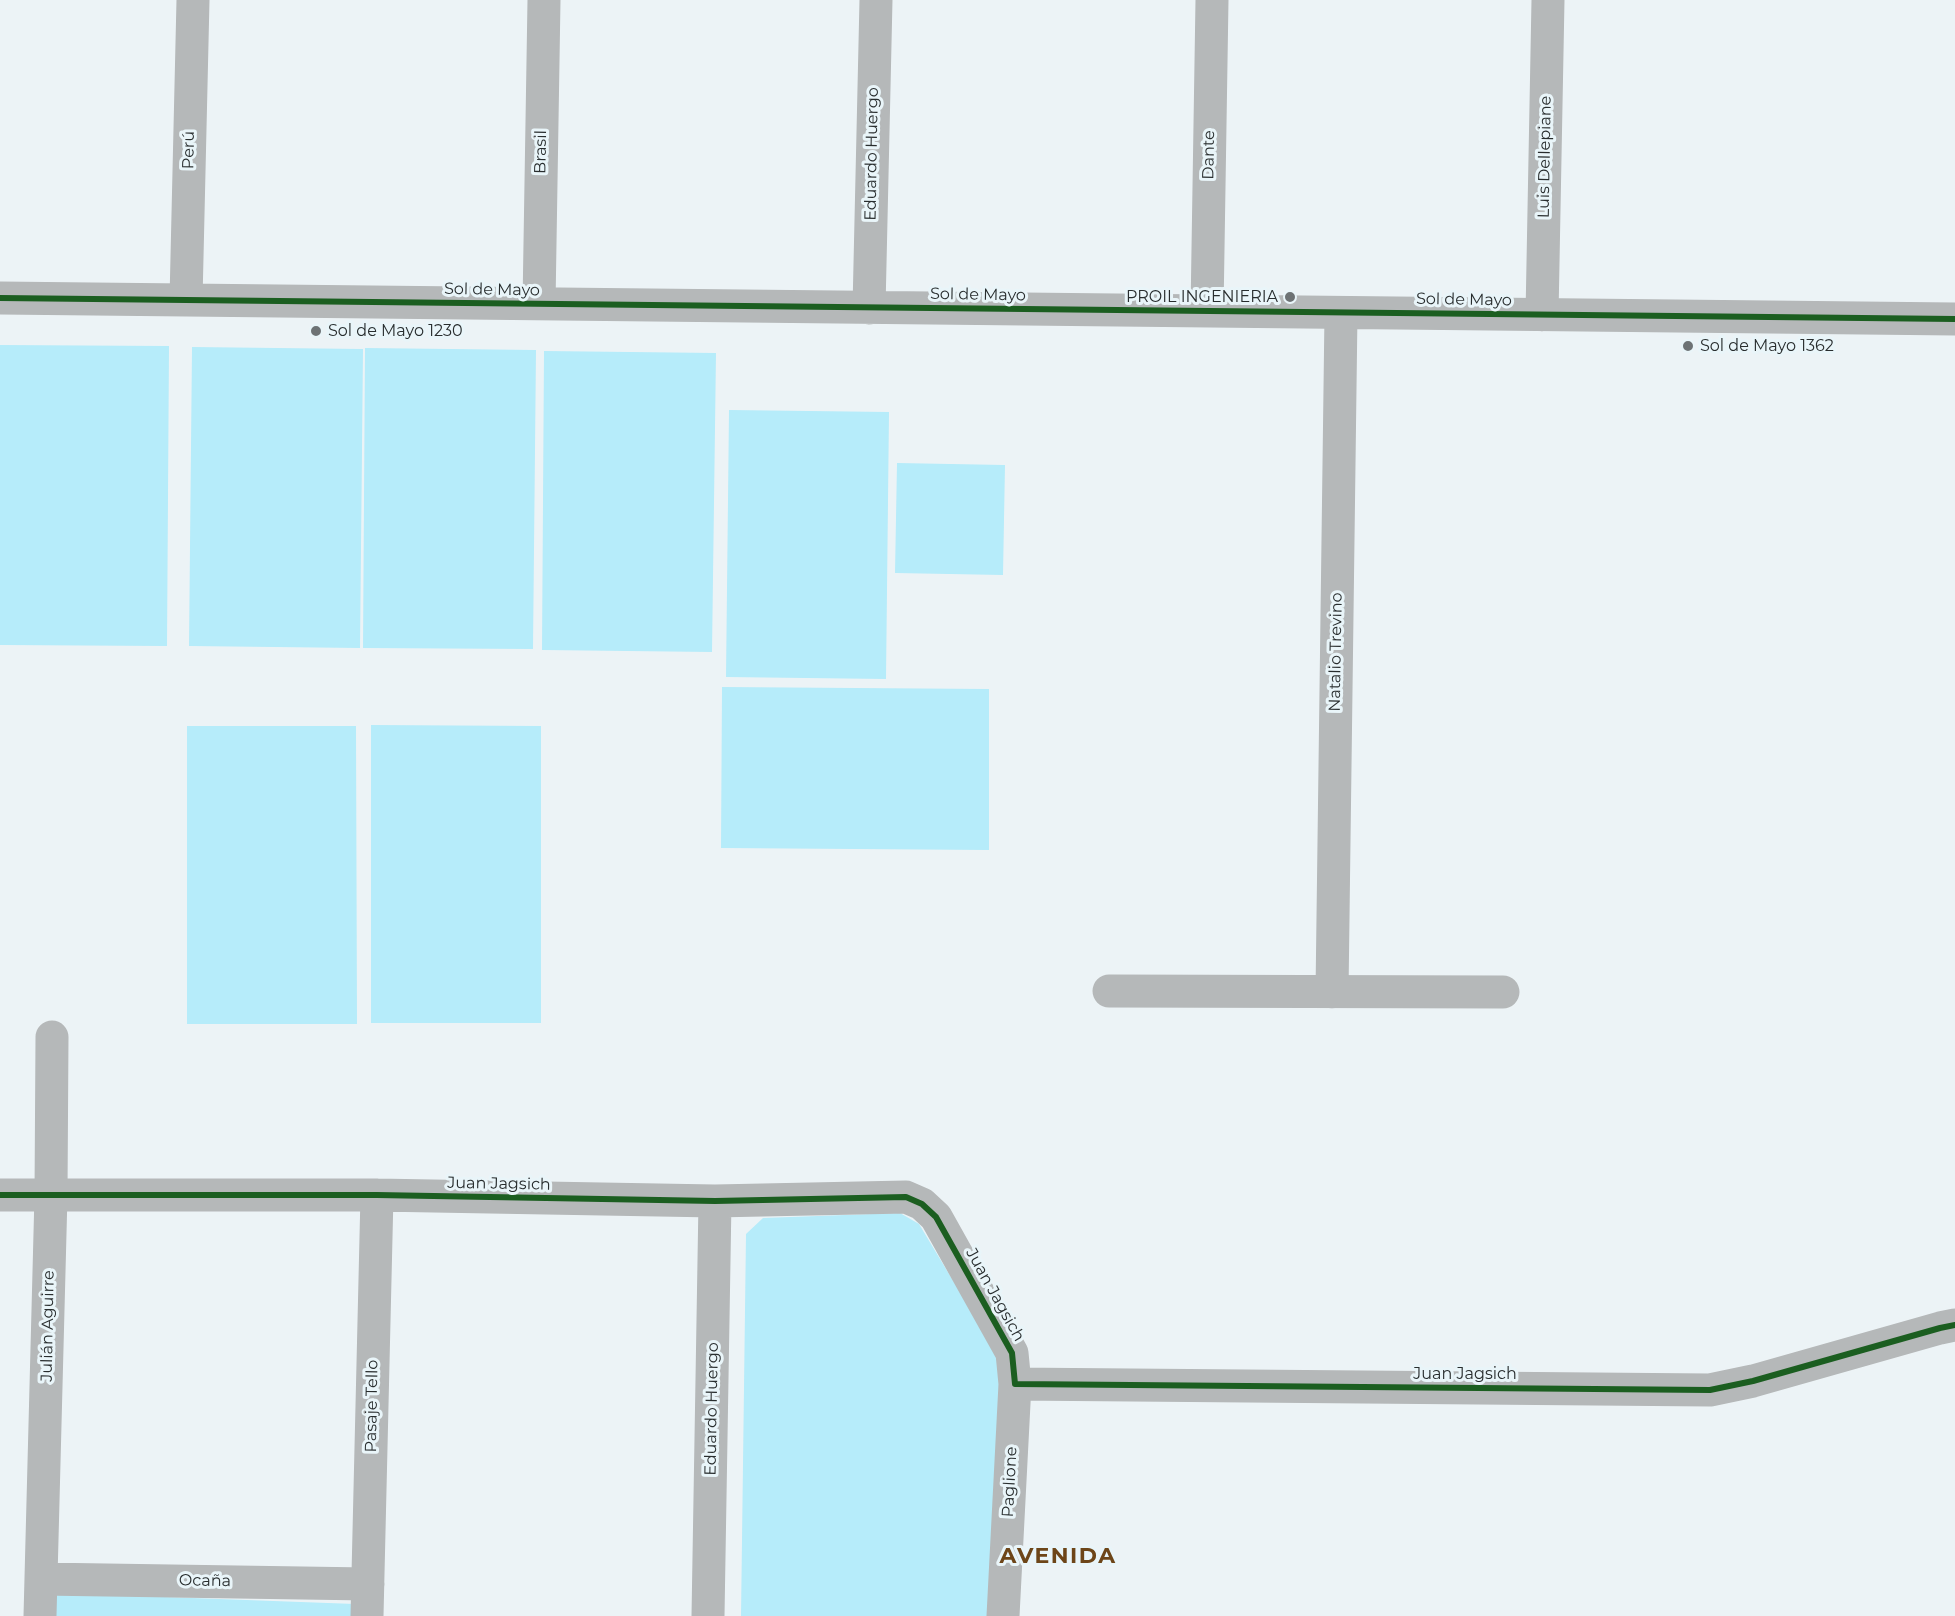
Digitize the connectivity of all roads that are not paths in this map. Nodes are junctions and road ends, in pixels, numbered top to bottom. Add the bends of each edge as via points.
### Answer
1 (193, 0) edge
2 (544, 0) edge
3 (876, 0) edge
4 (1212, 0) edge
5 (1548, 0) edge
6 (0, 298) edge
7 (186, 300) junction
8 (539, 304) junction
9 (869, 308) junction
10 (1207, 311) junction
11 (1341, 313) junction
12 (1542, 315) junction
13 (1955, 319) edge
14 (1109, 991) dead end
15 (1332, 992) junction
16 (1503, 992) dead end
17 (52, 1037) dead end
18 (51, 1195) junction
19 (377, 1195) junction
20 (0, 1196) edge
21 (715, 1201) junction
22 (1955, 1325) edge
23 (1014, 1384) junction
24 (41, 1579) junction
25 (368, 1584) junction
26 (40, 1616) edge
27 (367, 1616) edge
28 (708, 1616) edge
29 (1003, 1616) edge

1 - 7 street, Perú
2 - 8 street, Brasil
3 - 9 street, Eduardo Huergo
4 - 10 street, Dante
5 - 12 street, Luis Dellepiane
6 - 7 street, Sol de Mayo
7 - 8 street, Sol de Mayo
8 - 9 street, Sol de Mayo
9 - 10 street, Sol de Mayo
10 - 11 street, Sol de Mayo
11 - 12 street, Sol de Mayo
11 - 15 street, Natalio Trevino
12 - 13 street, Sol de Mayo
14 - 15 street
15 - 16 street
17 - 18 street, Julián Aguirre
18 - 19 street, Juan Jagsich
18 - 20 street, Juan Jagsich
18 - 24 street, Julián Aguirre
19 - 21 street, Juan Jagsich
19 - 25 street, Pasaje Tello
21 - 23 street, Juan Jagsich via 906,1197 922,1204 936,1217 1012,1353
21 - 28 street, Eduardo Huergo
22 - 23 street, Juan Jagsich via 1710,1390
23 - 29 street, Paglione
24 - 25 street, Ocaña
24 - 26 street, Julián Aguirre
25 - 27 street, Pasaje Tello

